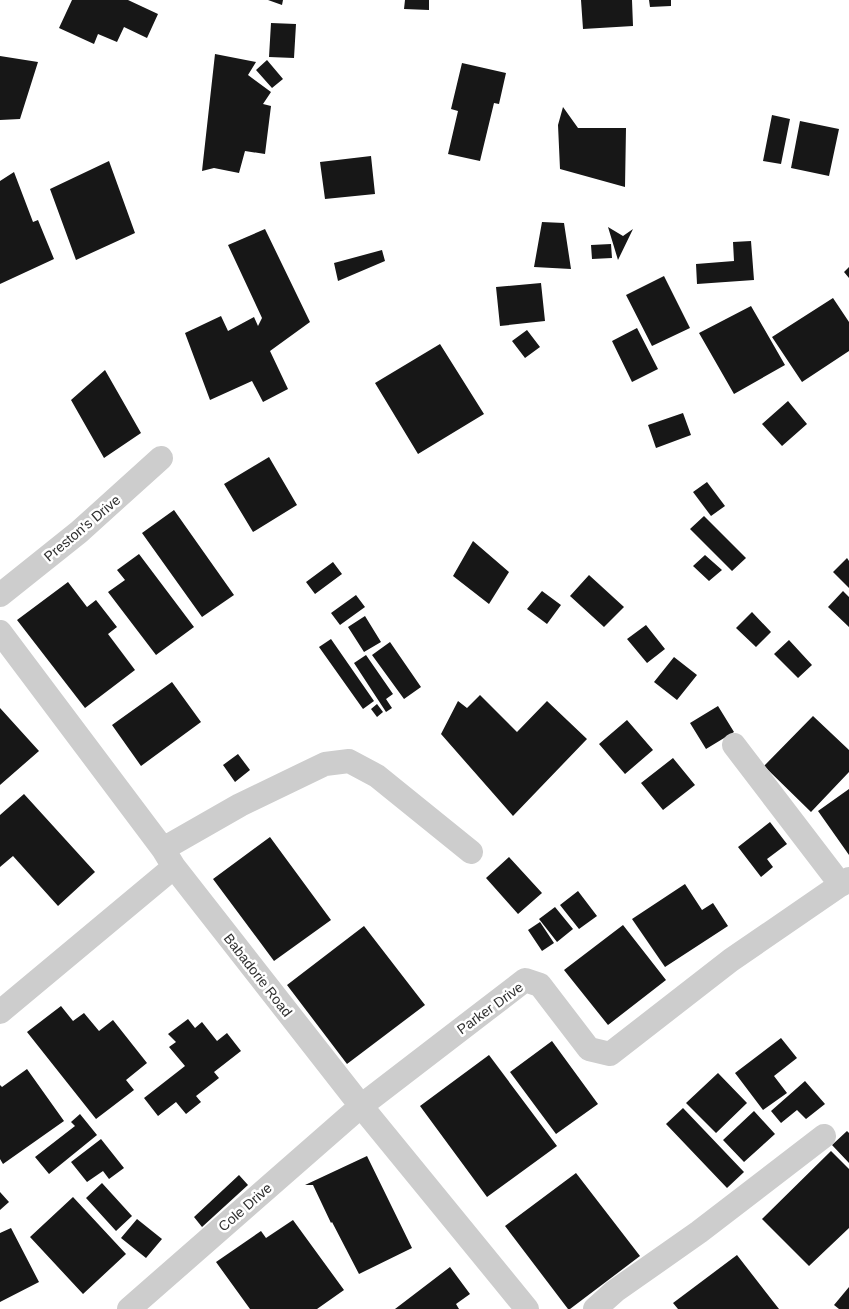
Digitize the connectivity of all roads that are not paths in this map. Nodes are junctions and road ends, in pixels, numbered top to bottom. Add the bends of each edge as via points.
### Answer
1 (161, 458) dead end
2 (0, 595) edge
3 (0, 632) edge
4 (734, 745) dead end
5 (471, 852) dead end
6 (168, 858) junction
7 (845, 882) edge
8 (0, 1012) edge
9 (361, 1106) junction
10 (824, 1136) dead end
11 (129, 1309) edge
12 (527, 1309) edge
13 (595, 1309) edge

1 - 2 street, Preston's Drive via 79,532
3 - 6 street, Babadorie Road
4 - 7 street
5 - 6 street via 377,776 349,761 325,764 240,805
6 - 8 street
6 - 9 street, Babadorie Road
7 - 9 street, Parker Drive via 730,960 610,1054 589,1049 540,985 525,980
9 - 11 street, Cole Drive
9 - 12 street, Babadorie Road
10 - 13 street

